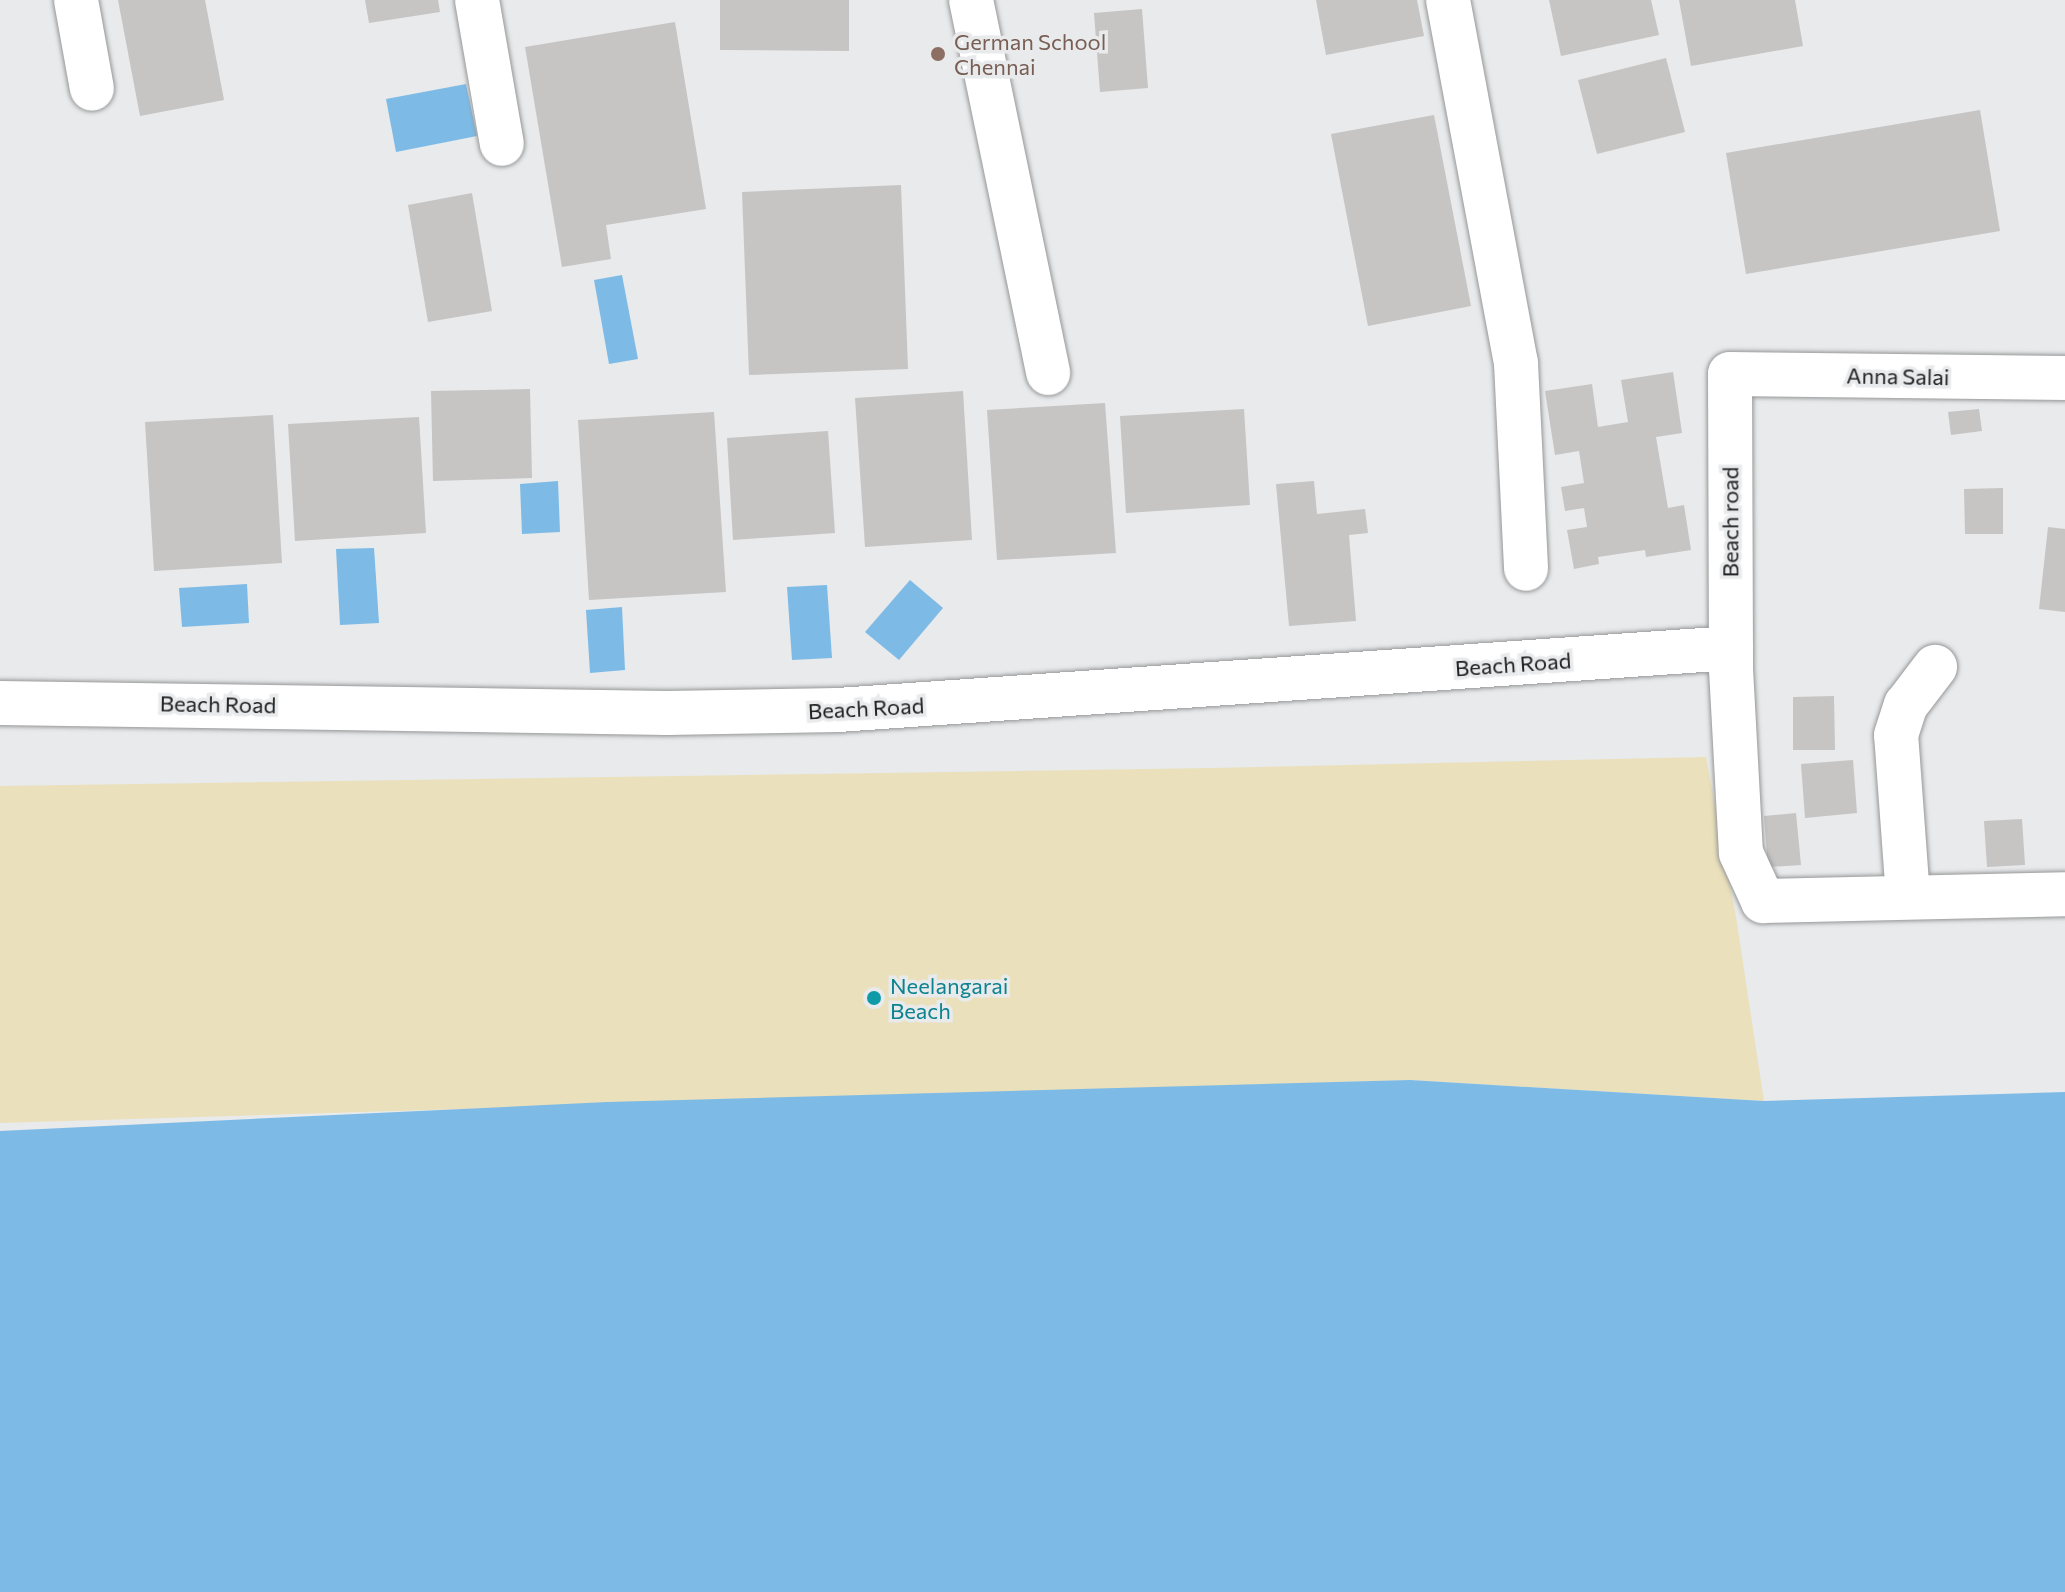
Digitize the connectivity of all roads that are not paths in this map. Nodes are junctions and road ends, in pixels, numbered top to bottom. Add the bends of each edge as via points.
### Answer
1 (76, 0) edge
2 (477, 0) edge
3 (971, 0) edge
4 (1448, 0) edge
5 (92, 89) dead end
6 (502, 144) dead end
7 (1048, 373) dead end
8 (1730, 374) joint
9 (2065, 378) edge
10 (1526, 569) dead end
11 (1731, 658) junction
12 (1935, 667) dead end
13 (0, 703) edge
14 (2065, 894) edge
15 (1908, 897) junction

1 - 5 street
2 - 6 street
3 - 7 street
4 - 10 street via 1516,363
8 - 9 street, Anna Salai
8 - 11 street, Beach road
11 - 13 street, Beach Road via 838,710 667,713
11 - 15 street, Beach road via 1741,853 1763,901
12 - 15 street via 1906,705 1896,735
14 - 15 street

